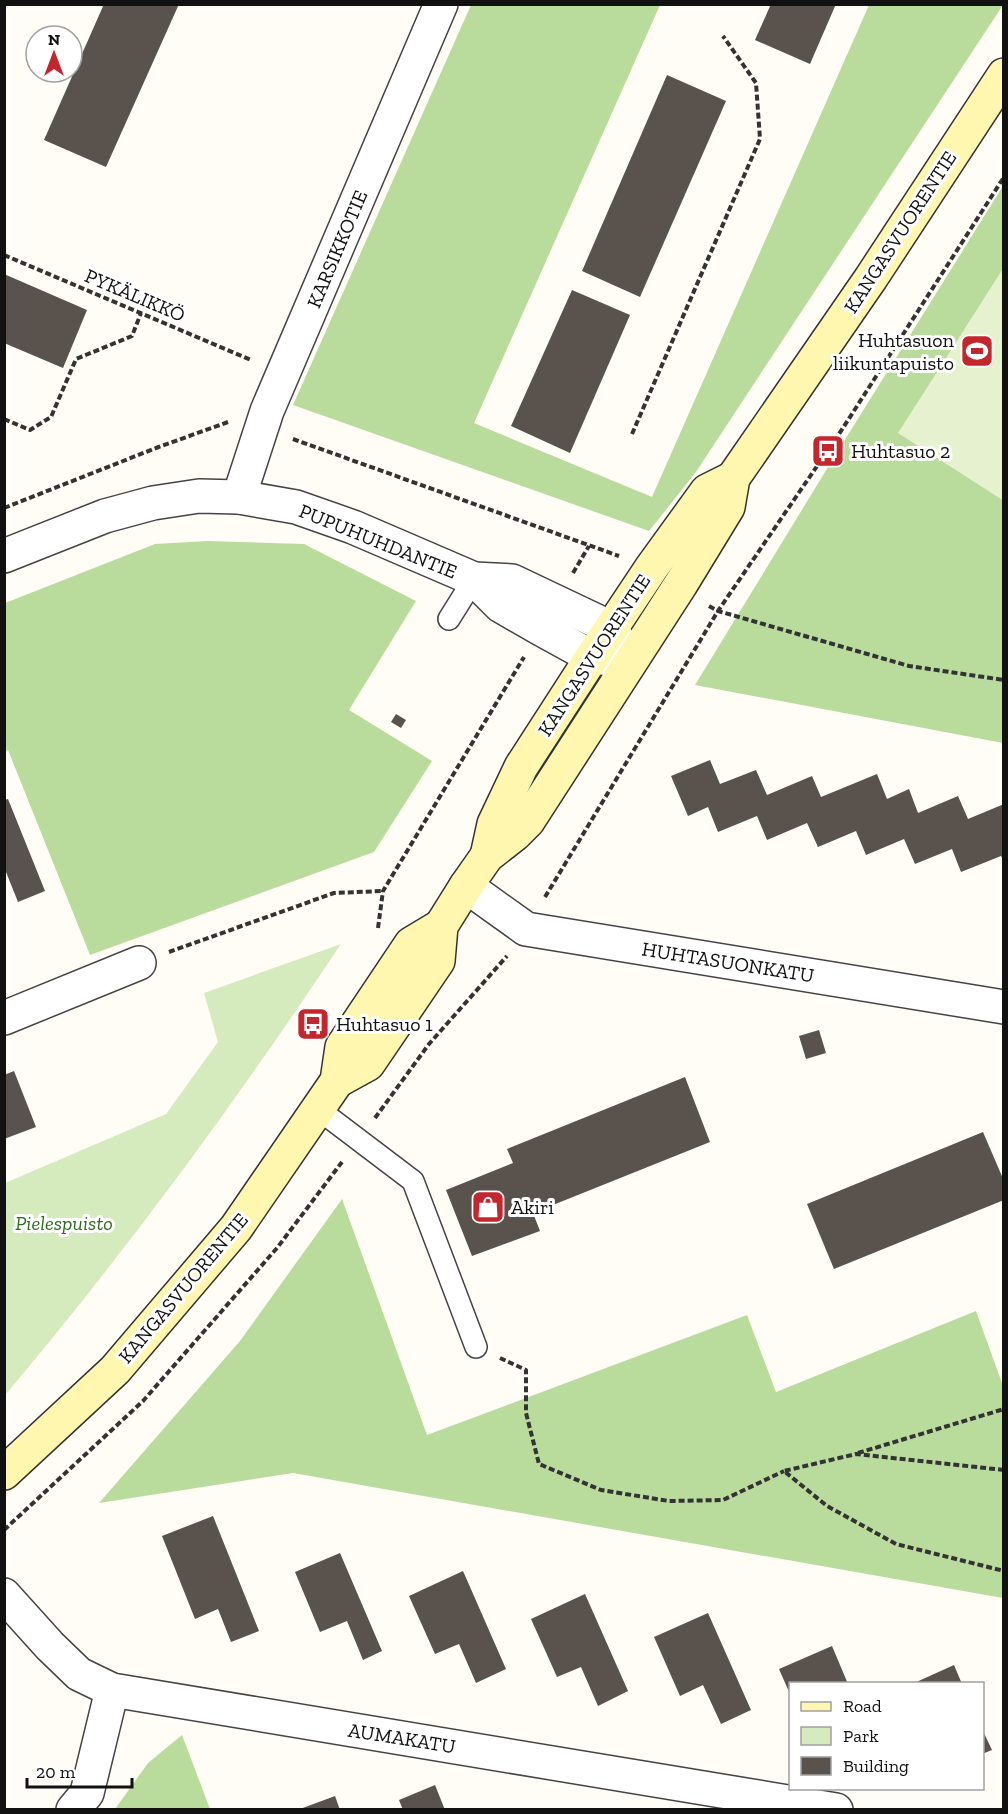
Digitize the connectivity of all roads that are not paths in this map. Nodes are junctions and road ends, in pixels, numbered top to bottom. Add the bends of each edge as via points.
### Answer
1 (441, 4) edge
2 (1004, 75) edge
3 (733, 478) junction
4 (239, 497) junction
5 (4, 556) edge
6 (474, 579) junction
7 (548, 615) junction
8 (449, 619) dead end
9 (611, 628) junction
10 (592, 657) junction
11 (631, 662) junction
12 (487, 856) junction
13 (466, 886) junction
14 (139, 963) road end
15 (1004, 1007) edge
16 (4, 1018) edge
17 (318, 1109) junction
18 (476, 1347) road end
19 (4, 1473) edge
20 (4, 1595) edge
21 (112, 1690) junction
22 (73, 1809) edge
23 (836, 1809) edge

1 - 4 street, KARSIKKOTIE via 267,411
2 - 3 main road, KANGASVUORENTIE
3 - 9 main road, KANGASVUORENTIE via 707,491
3 - 11 main road, KANGASVUORENTIE via 728,507
4 - 5 street, PUPUHUHDANTIE via 199,496 153,503 105,516
4 - 6 street, PUPUHUHDANTIE via 296,507
6 - 7 street, PUPUHUHDANTIE via 512,581
6 - 8 lane
7 - 9 street, PUPUHUHDANTIE
7 - 10 street, PUPUHUHDANTIE
9 - 10 main road, KANGASVUORENTIE
9 - 11 street
10 - 11 street, PUPUHUHDANTIE
10 - 12 main road, KANGASVUORENTIE via 521,767 494,824
11 - 12 main road, KANGASVUORENTIE via 528,821
12 - 13 main road, KANGASVUORENTIE
13 - 15 street, HUHTASUONKATU via 526,929
13 - 17 main road, KANGASVUORENTIE via 441,926 438,961 427,979 368,1064 337,1082
14 - 16 street
17 - 18 lane via 413,1181
17 - 19 main road, KANGASVUORENTIE via 236,1228 115,1370
20 - 21 street, AUMAKATU via 79,1674
21 - 22 street via 87,1793
21 - 23 street, AUMAKATU

